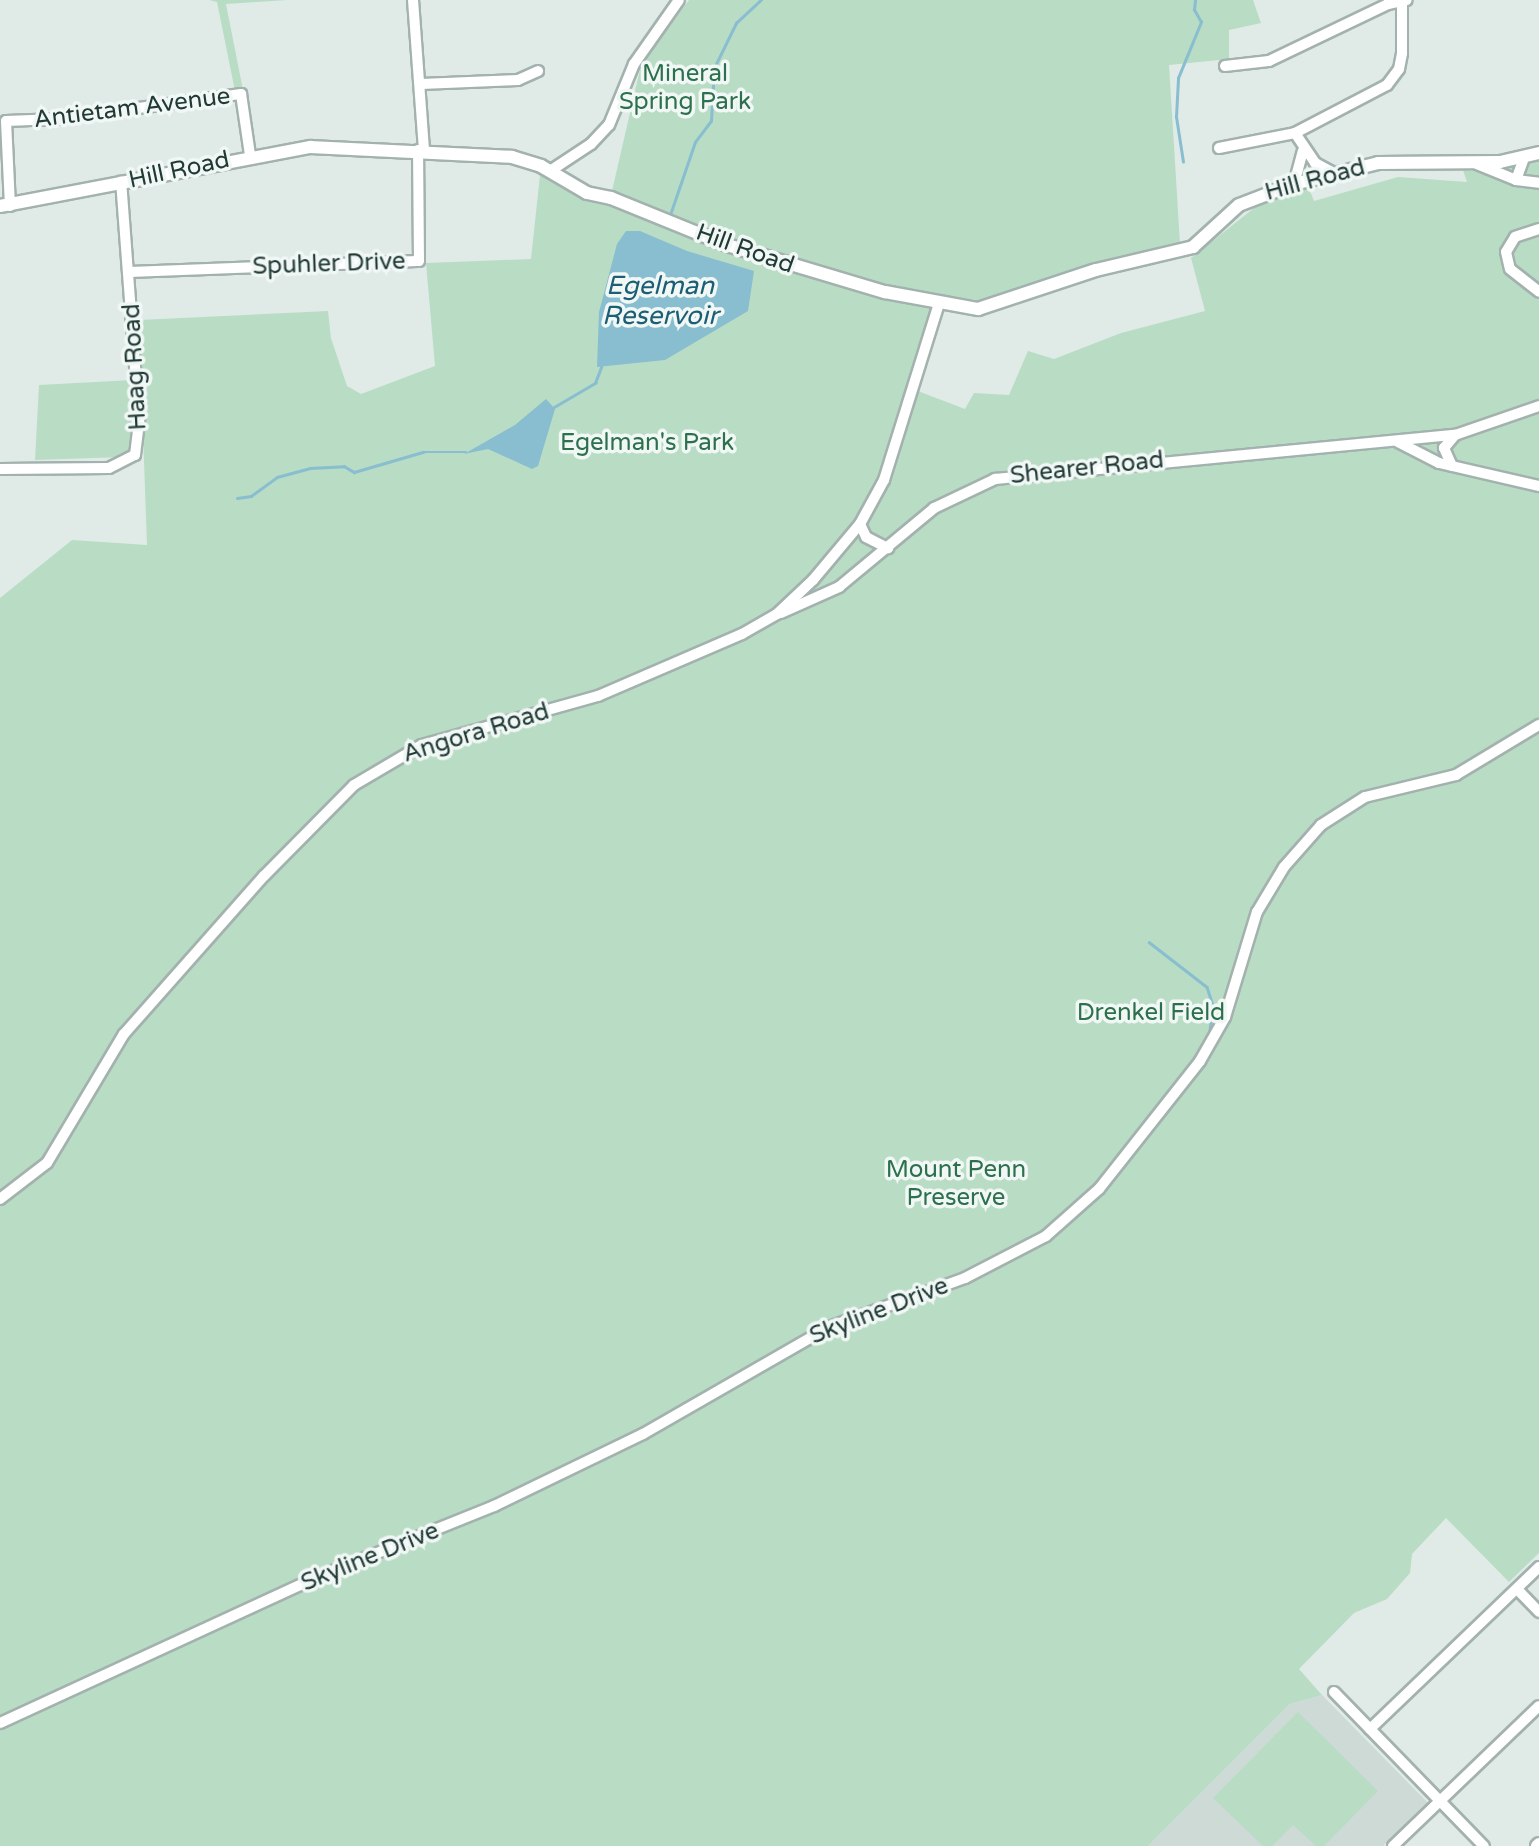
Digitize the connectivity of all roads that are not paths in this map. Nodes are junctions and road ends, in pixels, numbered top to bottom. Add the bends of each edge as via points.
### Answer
1 (413, 0) edge
2 (679, 0) edge
3 (1403, 0) edge
4 (1225, 66) dead end
5 (538, 71) dead end
6 (421, 84) junction
7 (1295, 133) junction
8 (1219, 148) dead end
9 (421, 150) junction
10 (1304, 151) junction
11 (1539, 153) edge
12 (250, 155) junction
13 (1524, 158) junction
14 (1474, 162) junction
15 (550, 171) junction
16 (1334, 173) junction
17 (1516, 180) junction
18 (121, 183) junction
19 (1539, 183) edge
20 (1294, 184) junction
21 (5, 206) edge
22 (1539, 229) edge
23 (128, 272) junction
24 (1539, 292) edge
25 (939, 303) junction
26 (1539, 406) edge
27 (1455, 435) junction
28 (1397, 442) junction
29 (1454, 467) junction
30 (0, 469) edge
31 (1539, 486) edge
32 (860, 524) junction
33 (888, 548) junction
34 (777, 614) junction
35 (1539, 725) edge
36 (0, 1199) edge
37 (1539, 1567) edge
38 (1517, 1588) junction
39 (1539, 1612) edge
40 (1334, 1692) dead end
41 (1539, 1706) edge
42 (0, 1723) edge
43 (1370, 1729) junction
44 (1441, 1801) junction
45 (1394, 1846) edge
46 (1484, 1846) edge

1 - 6 street
2 - 15 street via 634,64 609,124 591,144
3 - 4 street via 1269,61
3 - 7 street via 1402,53 1395,75 1376,93
5 - 6 street via 518,79
6 - 9 street
7 - 8 street
7 - 10 street
9 - 12 street, Hill Road via 331,146
9 - 15 street, Hill Road via 512,157
9 - 23 street, Spuhler Drive via 419,261
10 - 16 street
10 - 20 street
11 - 13 street, Hill Road
12 - 18 street, Hill Road
12 - 21 street, Antietam Avenue via 242,94 58,119 6,121
13 - 14 street, Hill Road
13 - 17 street
14 - 16 street, Hill Road via 1403,161
14 - 17 street, Hill Road
15 - 25 street, Hill Road via 587,193 611,198 726,245 820,275
16 - 20 street, Hill Road
17 - 19 street, Hill Road
18 - 21 street, Hill Road
18 - 23 street, Haag Road
20 - 25 street, Hill Road via 1239,205 1193,247 1096,270 993,307
22 - 24 street via 1514,237 1506,252 1510,269
23 - 30 street, Haag Road via 140,438 135,455 109,468
25 - 32 street, Angora Road via 892,460
26 - 27 street, Shearer Road
27 - 28 street, Shearer Road
27 - 29 street via 1444,448
28 - 29 street
28 - 33 street, Shearer Road via 1014,474 951,497
29 - 31 street
32 - 33 street via 866,537
32 - 34 street, Angora Road via 823,570
33 - 34 street, Shearer Road via 839,587
34 - 36 street, Angora Road via 598,696 422,745 366,776 271,868 172,978 111,1051 47,1163
35 - 42 street, Skyline Drive via 1456,775 1354,802 1315,831 1284,867 1257,912 1225,1017 1200,1061 1099,1189 1046,1236 965,1278 829,1327 643,1434 494,1506 315,1578
37 - 38 street
38 - 39 street
38 - 43 street
40 - 43 street
41 - 44 street
43 - 44 street
44 - 45 street
44 - 46 street

